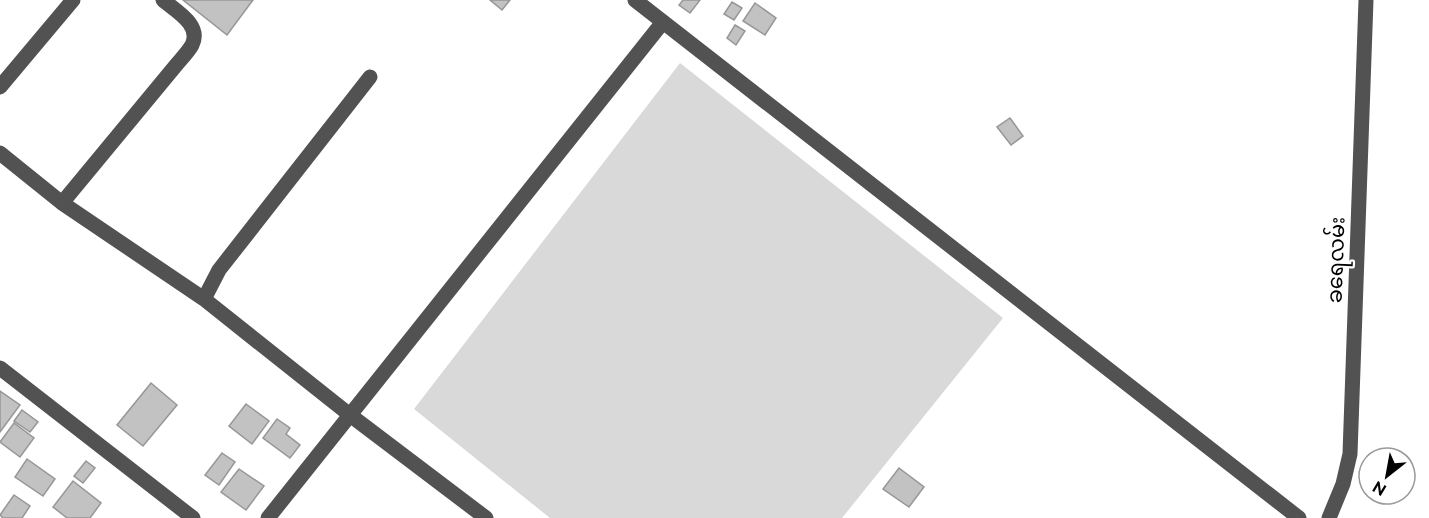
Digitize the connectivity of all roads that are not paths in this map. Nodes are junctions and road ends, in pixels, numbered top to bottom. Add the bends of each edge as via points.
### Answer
1 (73, 0) edge
2 (163, 0) edge
3 (635, 0) edge
4 (1366, 0) edge
5 (663, 22) junction
6 (370, 77) dead end
7 (0, 87) edge
8 (0, 153) edge
9 (62, 204) junction
10 (204, 299) junction
11 (0, 368) edge
12 (350, 415) junction
13 (193, 518) edge
14 (268, 518) edge
15 (486, 518) edge
16 (1299, 518) edge
17 (1329, 518) edge

1 - 7 street
2 - 9 street via 193,28 193,42
3 - 5 street
4 - 17 street, ခရေလမ်း via 1350,454
5 - 12 street
5 - 16 street
6 - 10 street via 219,270
8 - 9 street
9 - 10 street
10 - 12 street
11 - 13 street
12 - 14 street
12 - 15 street

